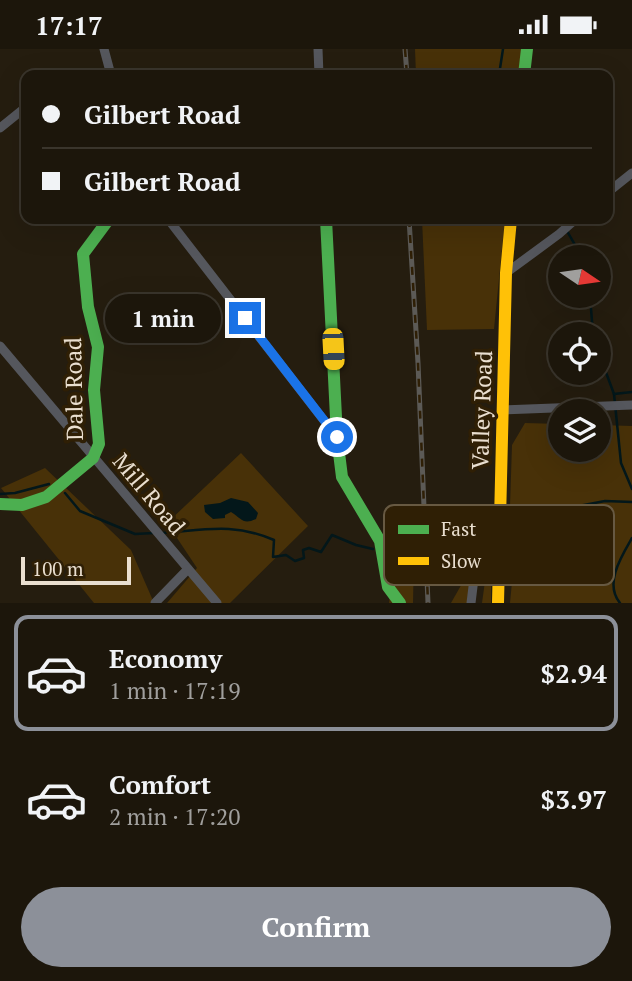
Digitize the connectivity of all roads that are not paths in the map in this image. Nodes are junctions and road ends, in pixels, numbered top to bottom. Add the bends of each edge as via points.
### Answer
1 (104, 49) edge
2 (318, 49) edge
3 (527, 49) edge
4 (110, 70) edge
5 (319, 70) edge
6 (525, 70) edge
7 (21, 111) edge
8 (0, 128) edge
9 (632, 173) edge
10 (613, 188) edge
11 (105, 224) edge
12 (172, 224) edge
13 (326, 224) edge
14 (511, 224) edge
15 (570, 224) edge
16 (506, 273) junction
17 (0, 346) edge
18 (629, 406) edge
19 (504, 410) junction
20 (337, 437) junction
21 (93, 458) junction
22 (0, 504) edge
23 (500, 505) edge
24 (384, 564) edge
25 (188, 569) junction
26 (388, 585) edge
27 (473, 585) edge
28 (498, 585) edge
29 (155, 603) edge
30 (216, 603) edge
31 (400, 603) edge
32 (471, 603) edge
33 (498, 603) edge

1 - 4 street
2 - 5 street
3 - 6 street
7 - 8 street
9 - 10 street
11 - 21 street, Dale Road via 83,254 88,307 98,347 94,390 99,444
12 - 20 street
13 - 20 street
14 - 16 street, Valley Road
15 - 16 street
16 - 19 street, Valley Road
17 - 21 street, Mill Road
18 - 19 street
19 - 23 street, Valley Road
20 - 24 street via 342,477 380,541
21 - 22 street, Dale Road via 46,497 22,505
21 - 25 street, Mill Road
25 - 29 street
25 - 30 street, Mill Road
26 - 31 street
27 - 32 street
28 - 33 street, Valley Road

